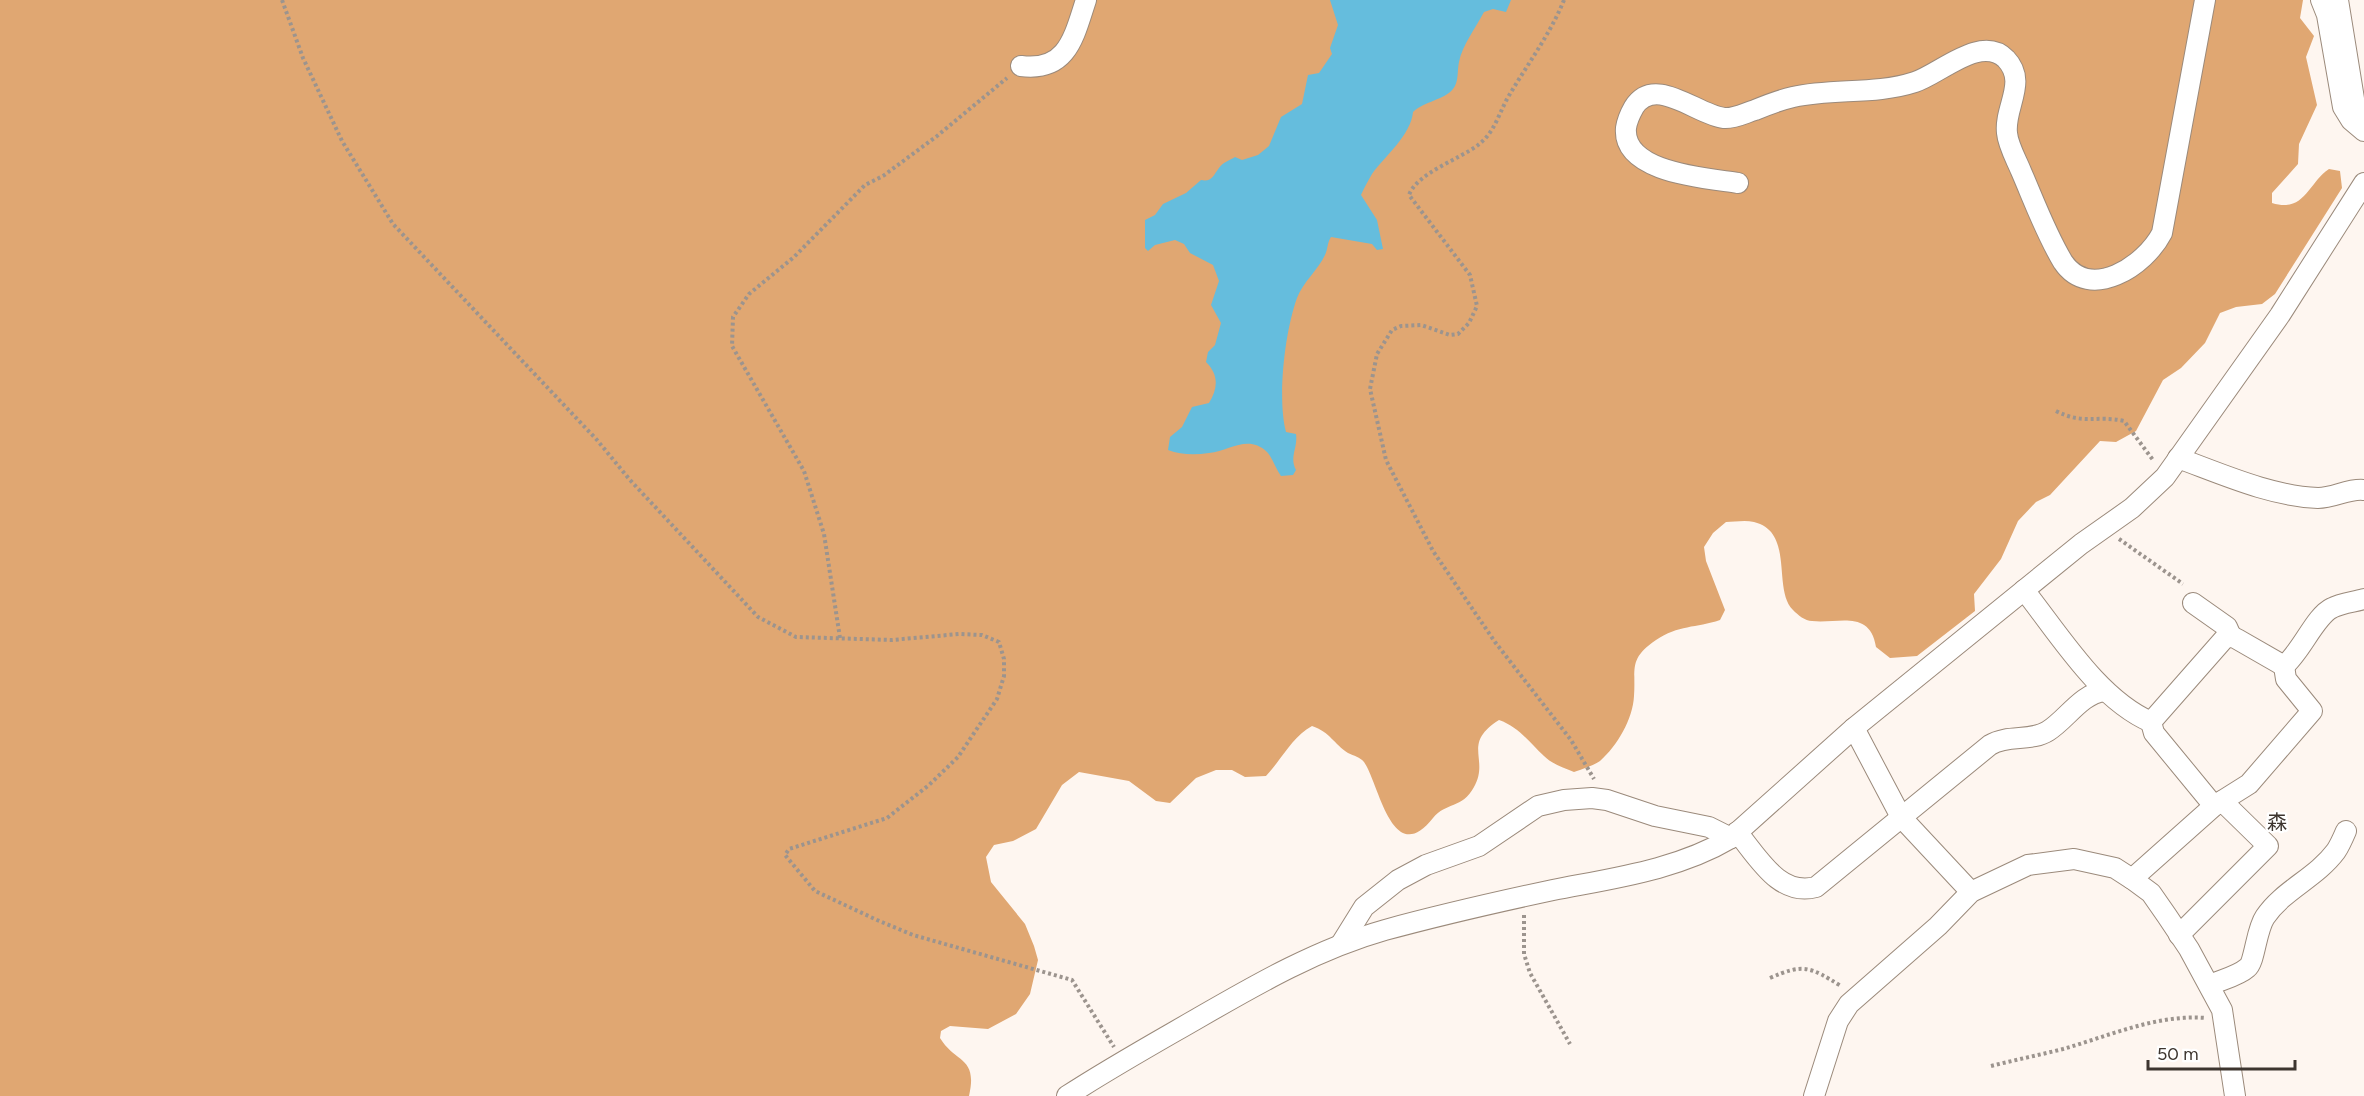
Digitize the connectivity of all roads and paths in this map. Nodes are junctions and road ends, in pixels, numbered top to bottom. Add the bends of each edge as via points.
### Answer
1 (282, 0) edge
2 (1086, 0) edge
3 (1564, 0) edge
4 (2205, 0) edge
5 (2321, 0) edge
6 (2338, 0) edge
7 (1021, 66) joint
8 (2364, 130) edge
9 (1738, 183) dead end
10 (2364, 183) edge
11 (2056, 411) dead end
12 (2173, 465) junction
13 (2364, 490) edge
14 (2104, 529) junction
15 (2183, 584) dead end
16 (2024, 590) junction
17 (2364, 599) edge
18 (2193, 603) dead end
19 (2231, 636) junction
20 (840, 638) junction
21 (2284, 666) junction
22 (2104, 691) junction
23 (2151, 722) junction
24 (1854, 728) junction
25 (1607, 800) junction
26 (2218, 803) junction
27 (1901, 817) junction
28 (2346, 831) dead end
29 (1734, 835) junction
30 (2132, 879) junction
31 (1971, 892) junction
32 (1524, 897) junction
33 (2180, 935) junction
34 (1341, 944) junction
35 (1770, 978) dead end
36 (2210, 985) junction
37 (1857, 997) junction
38 (2225, 1022) junction
39 (1570, 1044) dead end
40 (1123, 1061) junction
41 (1991, 1066) dead end
42 (1069, 1095) edge
43 (1814, 1096) edge
44 (2235, 1096) edge

1 - 20 path via 303,58 342,141 393,224 758,617 796,637
2 - 7 street via 1067,50 1058,61 1034,68
3 - 25 path via 1490,135 1435,170 1409,195 1470,275 1477,306 1458,334 1421,325 1392,330 1377,354 1370,389 1386,460 1433,551 1495,642 1571,740
4 - 9 street via 2162,233 2141,262 2118,273 2099,280 2077,277 2056,252 2007,134 2016,77 2005,59 1996,53 1977,52 1898,87 1795,96 1727,119 1660,94 1637,103 1626,127 1626,140 1642,160 1680,173
5 - 8 street via 2343,107
6 - 8 street via 2355,105
7 - 20 path via 937,136 865,185 794,257 749,294 733,317 732,346 804,471 824,534
10 - 12 street via 2280,315
11 - 12 path via 2084,421 2124,421 2149,457
12 - 13 street via 2301,496 2320,498
12 - 14 street via 2132,508
14 - 15 path
14 - 16 street
16 - 22 street
16 - 24 street
17 - 21 street via 2331,608 2316,623 2297,655
18 - 19 street via 2227,627
19 - 21 street
19 - 23 street via 2224,639
20 - 40 path via 982,635 999,642 1004,676 987,717 958,757 929,785 887,819 789,849 785,855 814,891 877,920 914,936 1072,980
21 - 26 street via 2286,679 2312,711 2249,784
22 - 23 street
22 - 27 street via 2090,696 2039,736 1997,741
23 - 26 street via 2154,733
24 - 27 street
24 - 29 street
25 - 29 street
25 - 34 street via 1582,798 1538,806 1479,846 1398,880 1364,907
26 - 30 street
26 - 33 street via 2268,846
27 - 29 street via 1828,880 1807,889 1797,889 1778,879
27 - 31 street
28 - 36 street via 2324,864 2278,900 2265,918 2246,970
29 - 32 street via 1714,848 1653,870
30 - 31 street via 2095,862 2053,860 2028,865
30 - 33 street via 2151,893
31 - 37 street
32 - 34 street
32 - 39 path via 1524,954 1530,973
33 - 36 street
34 - 40 street via 1276,975
35 - 37 path via 1793,968 1808,969
36 - 38 street
37 - 43 street via 1838,1021
38 - 41 path via 2178,1019 2112,1031
38 - 44 street
40 - 42 street

